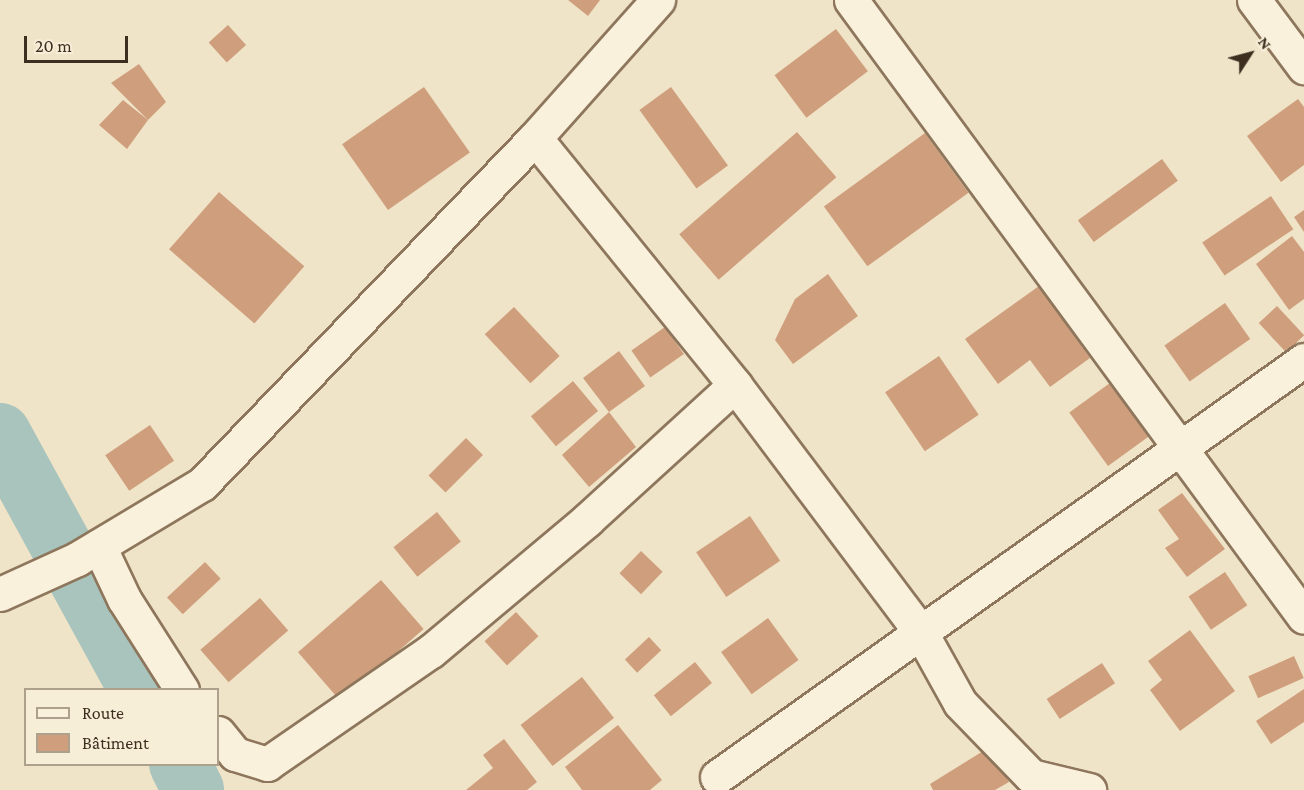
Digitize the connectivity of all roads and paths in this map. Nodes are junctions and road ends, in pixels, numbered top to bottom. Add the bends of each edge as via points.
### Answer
1 (658, 0) edge
2 (851, 0) edge
3 (1255, 0) edge
4 (1304, 67) edge
5 (535, 138) junction
6 (1304, 360) edge
7 (735, 385) junction
8 (1183, 448) junction
9 (88, 553) junction
10 (9, 590) edge
11 (1304, 617) edge
12 (920, 631) junction
13 (181, 688) edge
14 (219, 734) edge
15 (717, 777) dead end
16 (1089, 790) edge

1 - 5 street
2 - 8 street
3 - 4 street
5 - 7 street
5 - 9 street via 202,484
6 - 8 street
7 - 12 street
7 - 14 street via 587,520 431,651 267,764 235,754
8 - 11 street
8 - 12 street
9 - 10 street
9 - 13 street via 124,599
12 - 15 street
12 - 16 street via 960,703 993,742 1031,777

